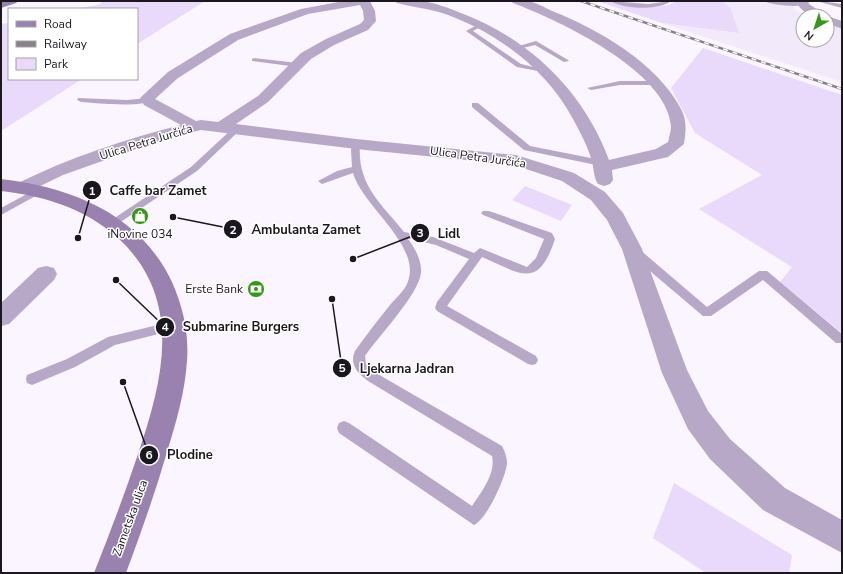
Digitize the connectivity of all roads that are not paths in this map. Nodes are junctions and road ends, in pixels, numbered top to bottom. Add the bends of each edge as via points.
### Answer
1 (12, 1) edge
2 (364, 1) edge
3 (401, 1) edge
4 (517, 1) edge
5 (614, 1) edge
6 (668, 1) edge
7 (767, 1) edge
8 (822, 1) edge
9 (803, 2) edge
10 (1, 5) edge
11 (842, 6) edge
12 (479, 26) junction
13 (515, 48) junction
14 (254, 60) dead end
15 (566, 61) dead end
16 (298, 65) junction
17 (543, 70) junction
18 (655, 83) junction
19 (590, 88) dead end
20 (81, 100) dead end
21 (148, 100) junction
22 (475, 105) dead end
23 (192, 126) junction
24 (229, 128) junction
25 (356, 144) junction
26 (601, 165) junction
27 (357, 169) junction
28 (322, 181) dead end
29 (21, 188) edge
30 (598, 196) junction
31 (1, 212) edge
32 (486, 213) dead end
33 (113, 223) junction
34 (401, 235) junction
35 (632, 249) junction
36 (476, 258) junction
37 (46, 274) dead end
38 (1, 317) edge
39 (174, 326) junction
40 (840, 339) dead end
41 (532, 360) dead end
42 (32, 380) dead end
43 (344, 428) dead end
44 (842, 537) edge
45 (110, 573) edge

1 - 10 main road
2 - 16 street via 370,21 364,27 317,49
2 - 21 street via 305,11 234,37 173,75 150,94
3 - 12 street via 433,6
4 - 18 street via 582,29 623,56
5 - 6 lane via 649,5
7 - 9 lane via 786,4
8 - 11 lane
12 - 13 street
12 - 17 lane via 469,31 519,66
13 - 15 lane via 536,43
13 - 17 street
14 - 16 lane
16 - 24 street
17 - 26 street via 560,87 580,116
18 - 19 lane via 620,83
18 - 26 street via 666,94 680,128 676,144 662,153
20 - 21 lane
21 - 23 street
22 - 26 lane via 526,148
23 - 24 street, Ulica Petra Jurčića
23 - 29 street, Ulica Petra Jurčića via 57,171
24 - 25 street, Ulica Petra Jurčića
24 - 33 lane via 194,169
25 - 27 lane via 354,158
25 - 30 street, Ulica Petra Jurčića via 516,160 568,177
26 - 30 street via 604,179
27 - 28 lane
27 - 34 lane via 364,190
29 - 31 lane
29 - 33 main road, Zametska ulica via 83,205
30 - 35 street, Ulica Petra Jurčića via 616,218
32 - 36 lane via 548,236 550,239 537,266 532,270 526,271 480,252
33 - 39 main road, Zametska ulica via 155,268 166,294
34 - 36 lane via 415,234
34 - 43 lane via 414,259 413,284 359,355 359,365 372,377 497,451 500,456 497,476 474,518
35 - 40 lane via 707,313 763,274
35 - 44 street, Ulica Petra Jurčića via 675,373 698,420 720,449 774,499
36 - 41 lane via 441,308
37 - 38 street
39 - 42 lane via 112,341
39 - 45 main road, Zametska ulica via 174,366 162,424

